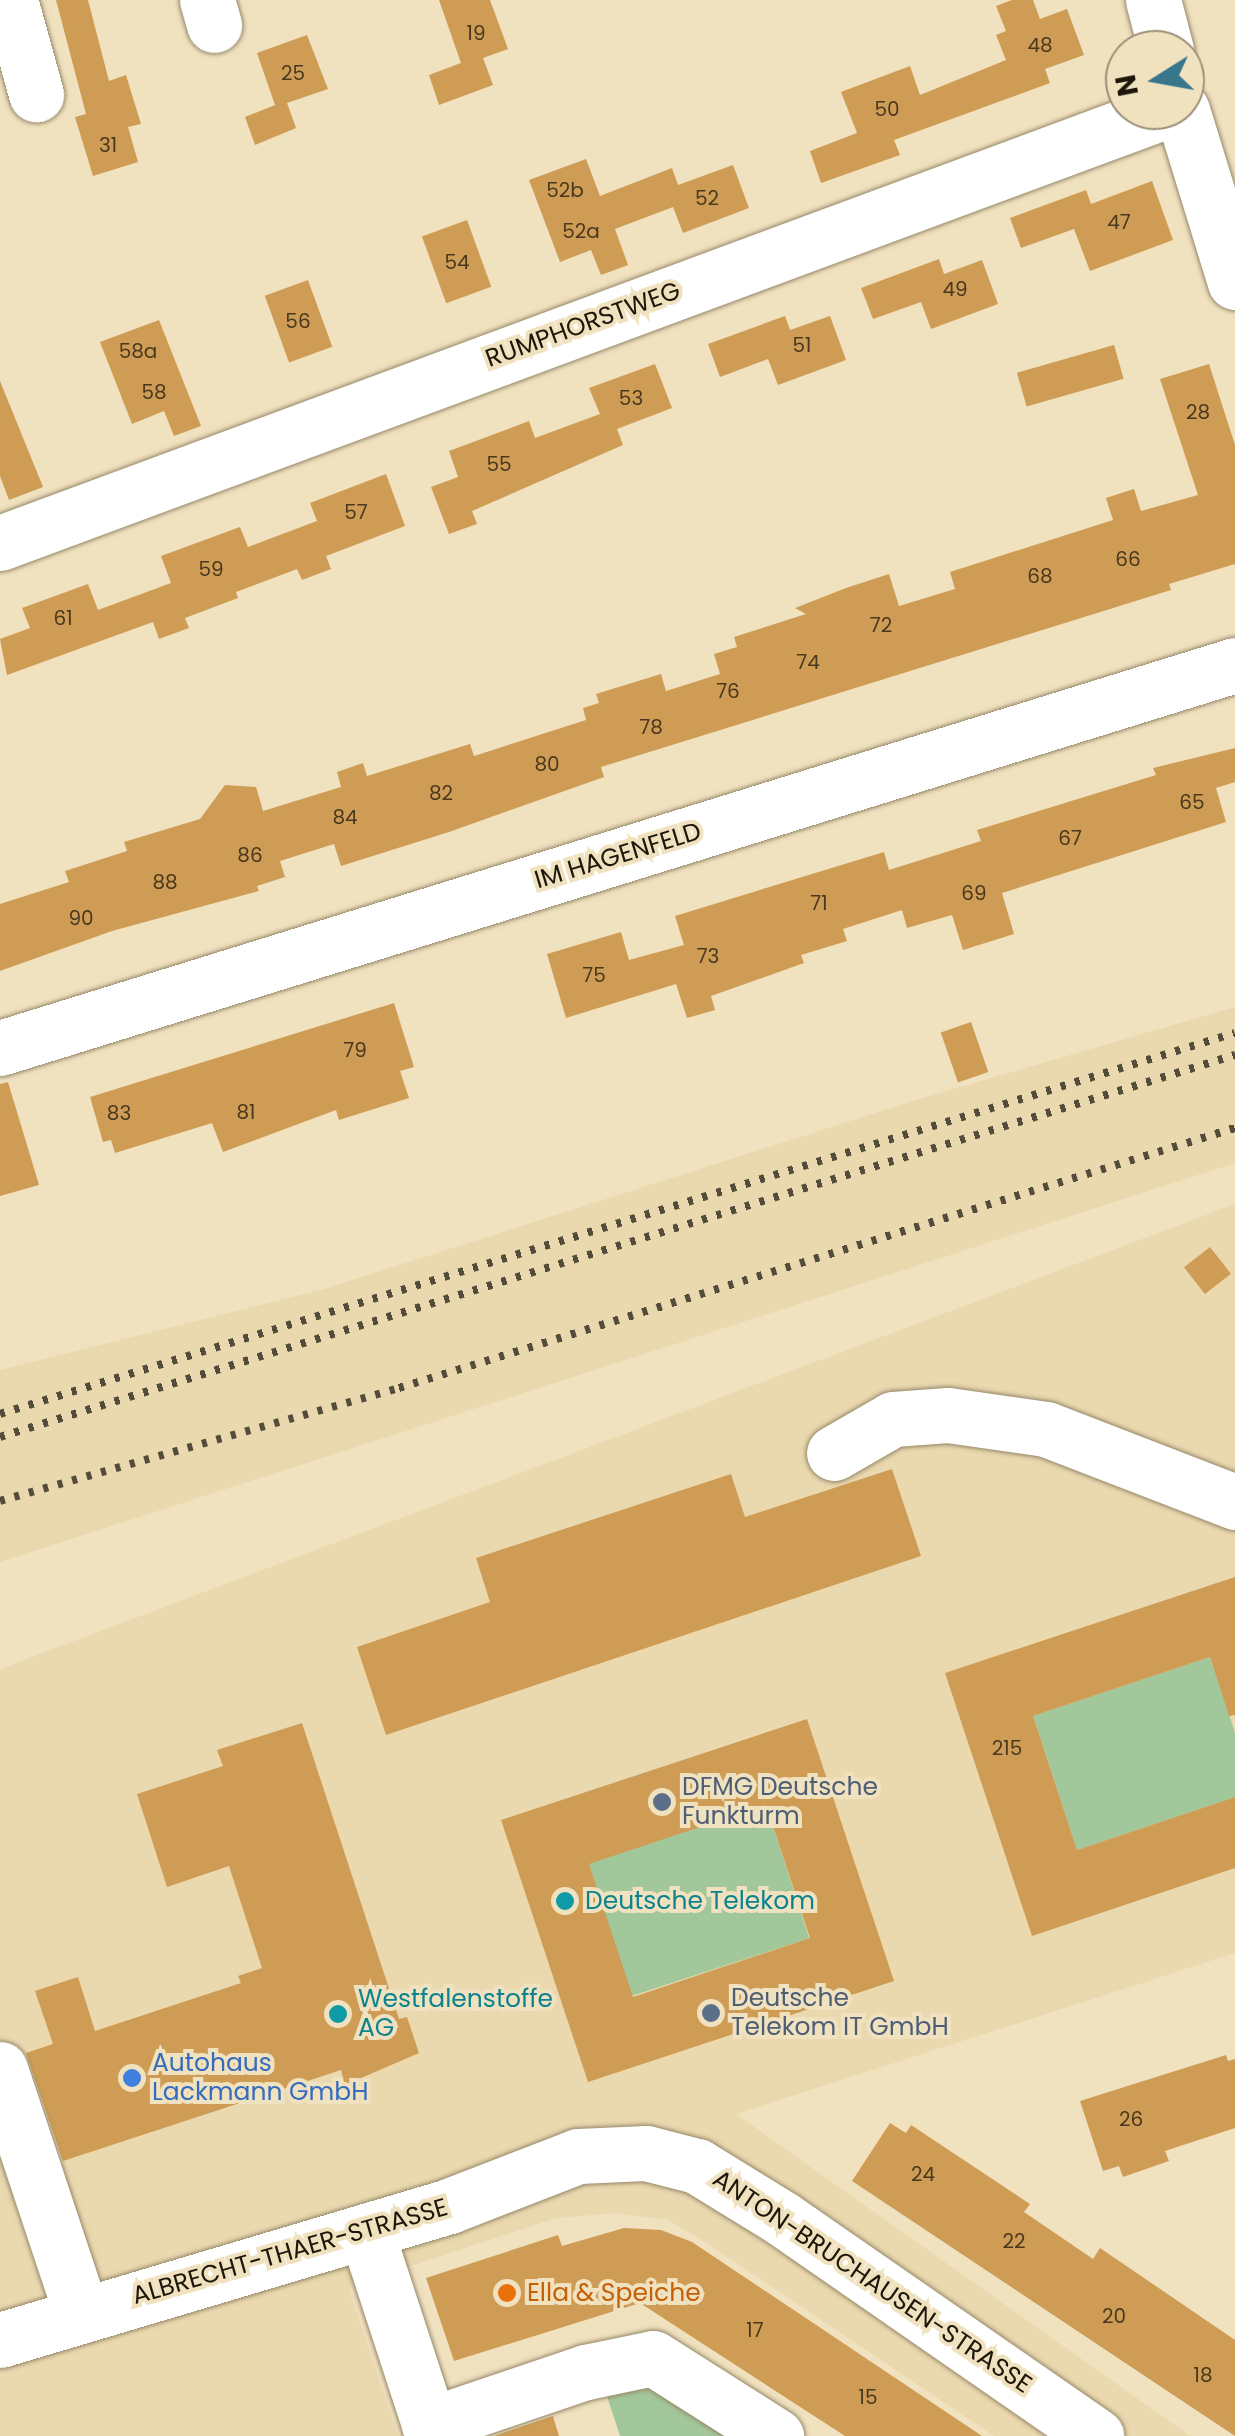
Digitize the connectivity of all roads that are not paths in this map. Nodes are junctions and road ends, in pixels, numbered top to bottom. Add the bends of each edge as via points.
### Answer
1 (10, 0) edge
2 (1153, 0) edge
3 (1161, 30) edge
4 (36, 94) dead end
5 (1114, 130) edge
6 (1188, 130) edge
7 (1235, 282) edge
8 (0, 543) edge
9 (1235, 665) edge
10 (0, 1048) edge
11 (834, 1453) dead end
12 (1235, 1502) edge
13 (0, 2068) edge
14 (578, 2156) joint
15 (366, 2231) junction
16 (80, 2313) junction
17 (0, 2340) edge
18 (431, 2430) edge
19 (776, 2436) edge
20 (1096, 2436) edge

1 - 4 street
2 - 3 street
5 - 8 street, RUMPHORSTWEG
6 - 7 street
9 - 10 street, IM HAGENFELD
11 - 12 street via 893,1419 948,1414 1046,1429
13 - 16 street
14 - 15 street, ALBRECHT-THAER-STRASSE
14 - 20 street, ANTON-BRUCHAUSEN-STRASSE via 646,2153 697,2166
15 - 16 street, ALBRECHT-THAER-STRASSE
15 - 18 street
16 - 17 street, ALBRECHT-THAER-STRASSE
18 - 19 street via 586,2372 653,2358

